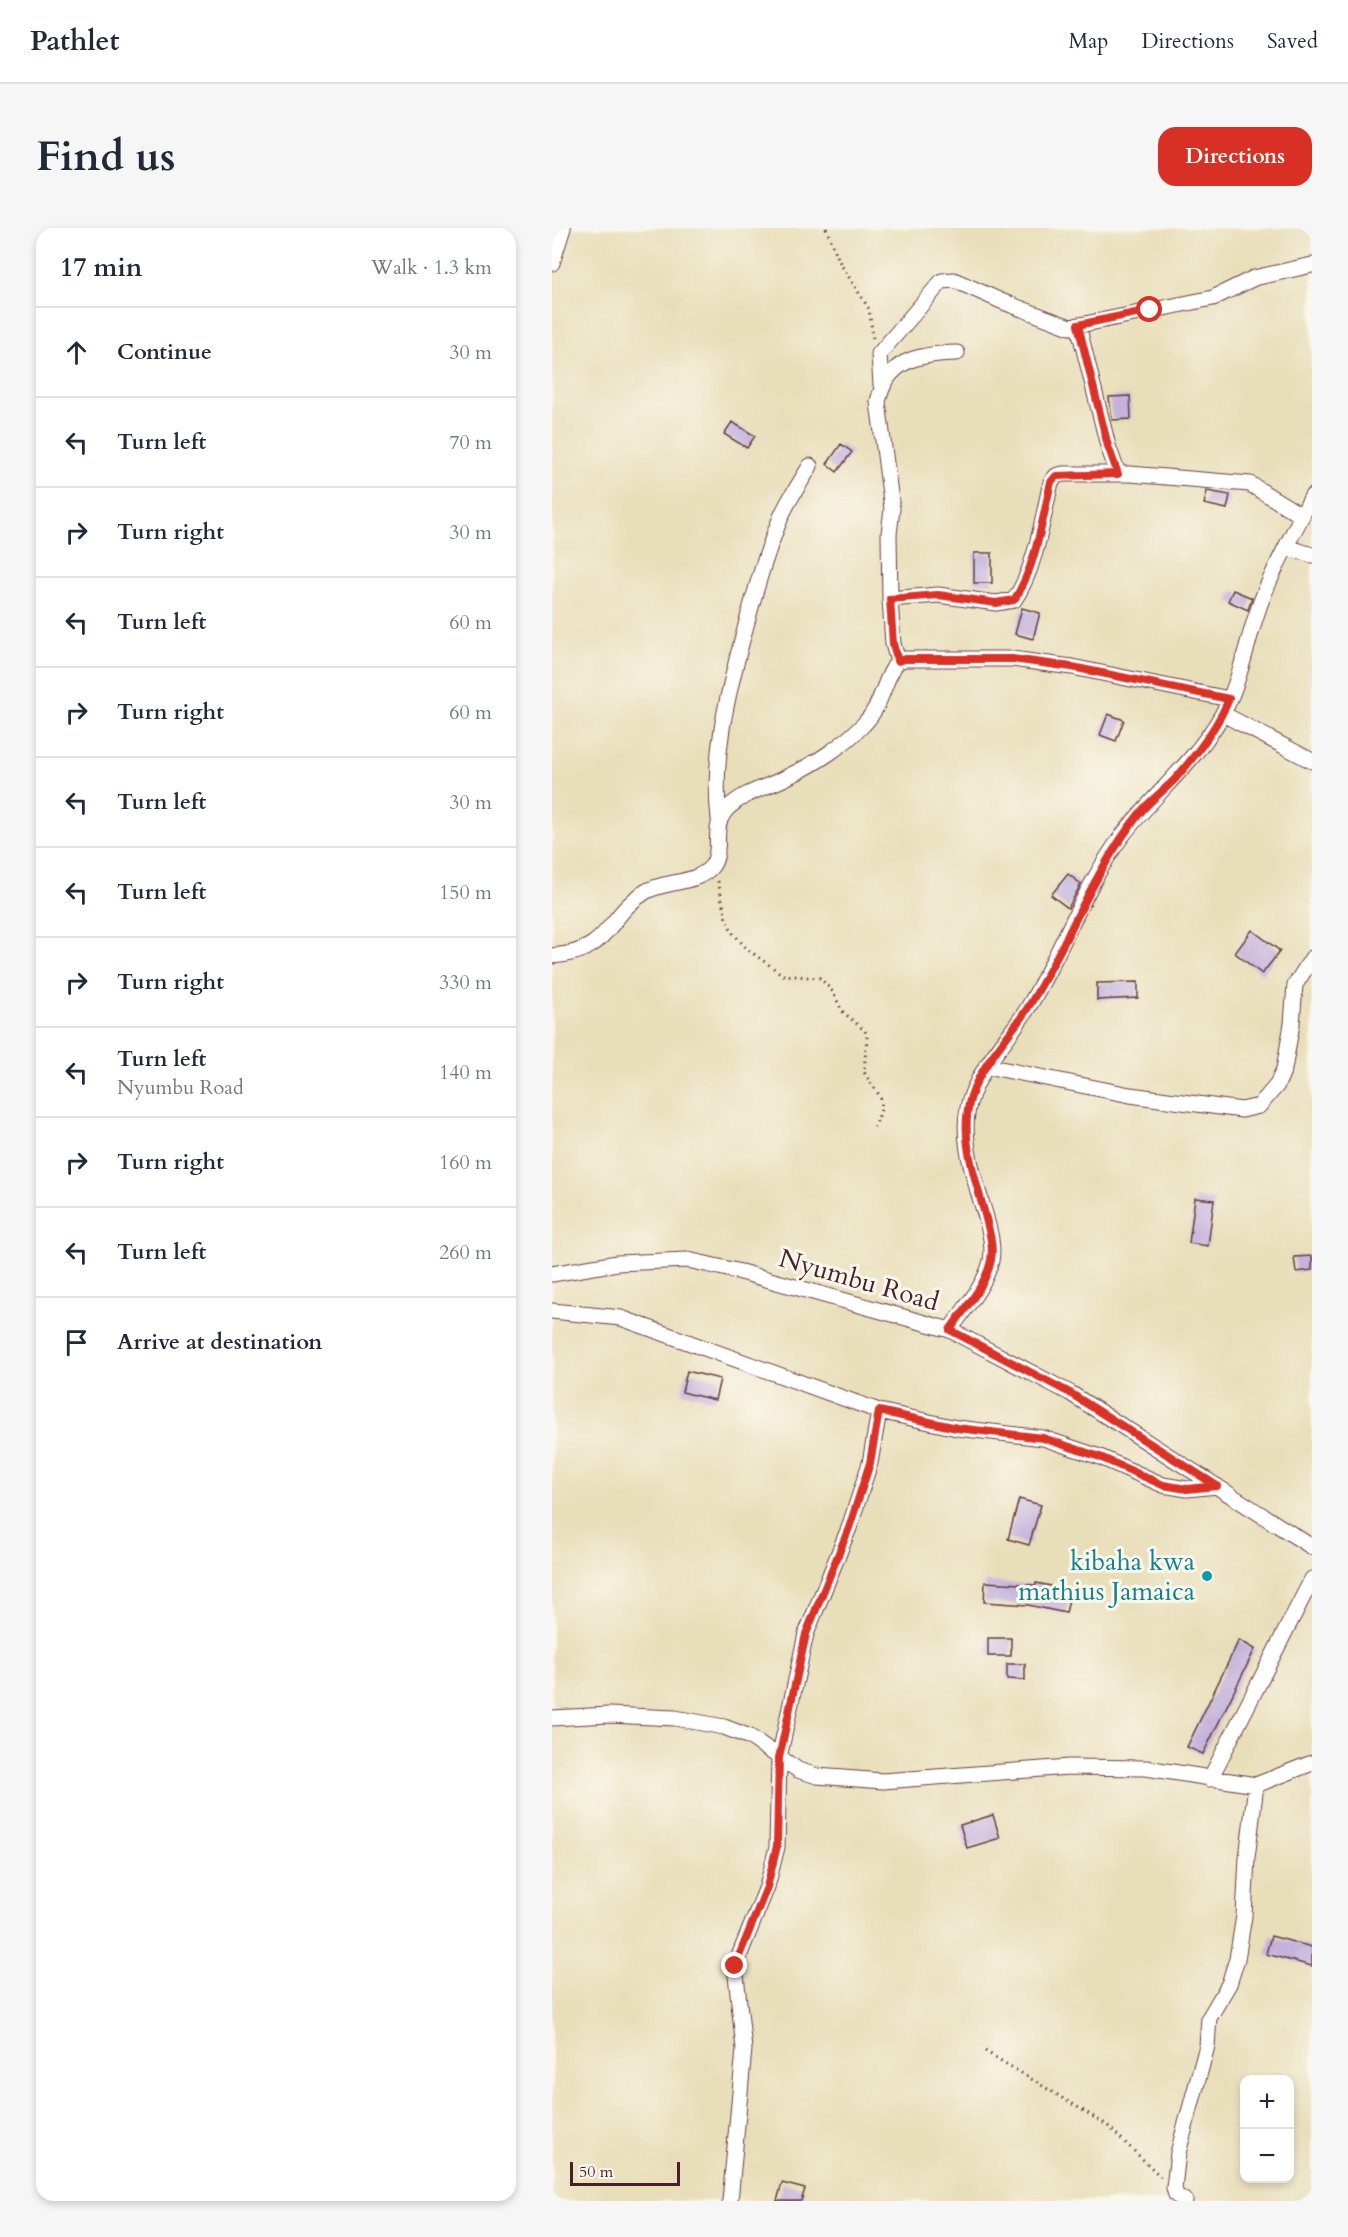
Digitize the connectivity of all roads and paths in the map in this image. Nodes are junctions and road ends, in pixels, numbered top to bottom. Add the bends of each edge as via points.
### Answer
1 (563, 228) edge
2 (826, 228) edge
3 (552, 262) edge
4 (1312, 265) edge
5 (1078, 325) junction
6 (957, 353) dead end
7 (878, 361) junction
8 (881, 385) junction
9 (810, 466) dead end
10 (1118, 474) junction
11 (1312, 496) edge
12 (1302, 516) junction
13 (1286, 547) junction
14 (1312, 555) edge
15 (890, 599) junction
16 (898, 661) junction
17 (1229, 699) junction
18 (1223, 714) junction
19 (1312, 761) edge
20 (719, 819) junction
21 (715, 862) junction
22 (552, 957) edge
23 (1312, 958) edge
24 (986, 1066) junction
25 (874, 1127) dead end
26 (552, 1274) edge
27 (552, 1311) edge
28 (950, 1330) junction
29 (879, 1411) junction
30 (1217, 1486) junction
31 (1312, 1548) edge
32 (1312, 1579) edge
33 (552, 1718) edge
34 (779, 1758) junction
35 (1312, 1763) edge
36 (1210, 1779) junction
37 (1256, 1785) junction
38 (986, 2051) dead end
39 (1174, 2188) junction
40 (730, 2201) edge
41 (1185, 2201) edge

1 - 3 street
2 - 7 path via 840,263 869,309
4 - 5 street via 1254,278 1213,298
5 - 7 street via 1065,326 954,279 947,280 907,319 879,354
5 - 10 street
6 - 8 street via 912,359 895,369
7 - 8 street
8 - 15 street via 878,402 892,509
9 - 20 street via 779,520 728,694 717,762
10 - 12 street via 1251,484
10 - 15 street via 1056,476 1051,482 1035,550 1014,600 996,603 938,595
11 - 12 street
12 - 13 street
13 - 14 street
13 - 17 street via 1262,600
15 - 16 street
16 - 17 street via 1012,659 1072,667
16 - 20 street via 875,712 863,725 818,760 741,797
17 - 18 street
18 - 19 street
18 - 24 street via 1175,778 1142,810 1115,845 1028,1008
20 - 21 street
21 - 22 street via 704,873 647,891 593,946
21 - 25 path via 726,919 747,949 783,975 820,978 833,992 842,1011 862,1026 867,1036 864,1072 883,1103
23 - 24 street via 1295,985 1284,1069 1277,1085 1259,1106 1242,1110 1130,1095
24 - 28 street via 972,1095 966,1120 972,1168 991,1237 991,1260 983,1280
26 - 28 street, Nyumbu Road via 617,1263 688,1260
27 - 29 street via 621,1318
28 - 30 street, Nyumbu Road via 1070,1393
29 - 30 street via 957,1428 1043,1438 1100,1457 1163,1485 1187,1489
29 - 34 street via 870,1463 849,1528 806,1634
30 - 31 street, Nyumbu Road
32 - 36 street
33 - 34 street via 675,1718 724,1727 750,1737
34 - 36 street via 817,1776 884,1781 1069,1767 1146,1768
34 - 40 street via 777,1846 767,1887 735,1966 744,2049
35 - 37 street
36 - 37 street
37 - 39 street via 1237,1959 1230,1984 1209,2018 1207,2046 1178,2152
38 - 39 path via 1107,2125
39 - 41 street

